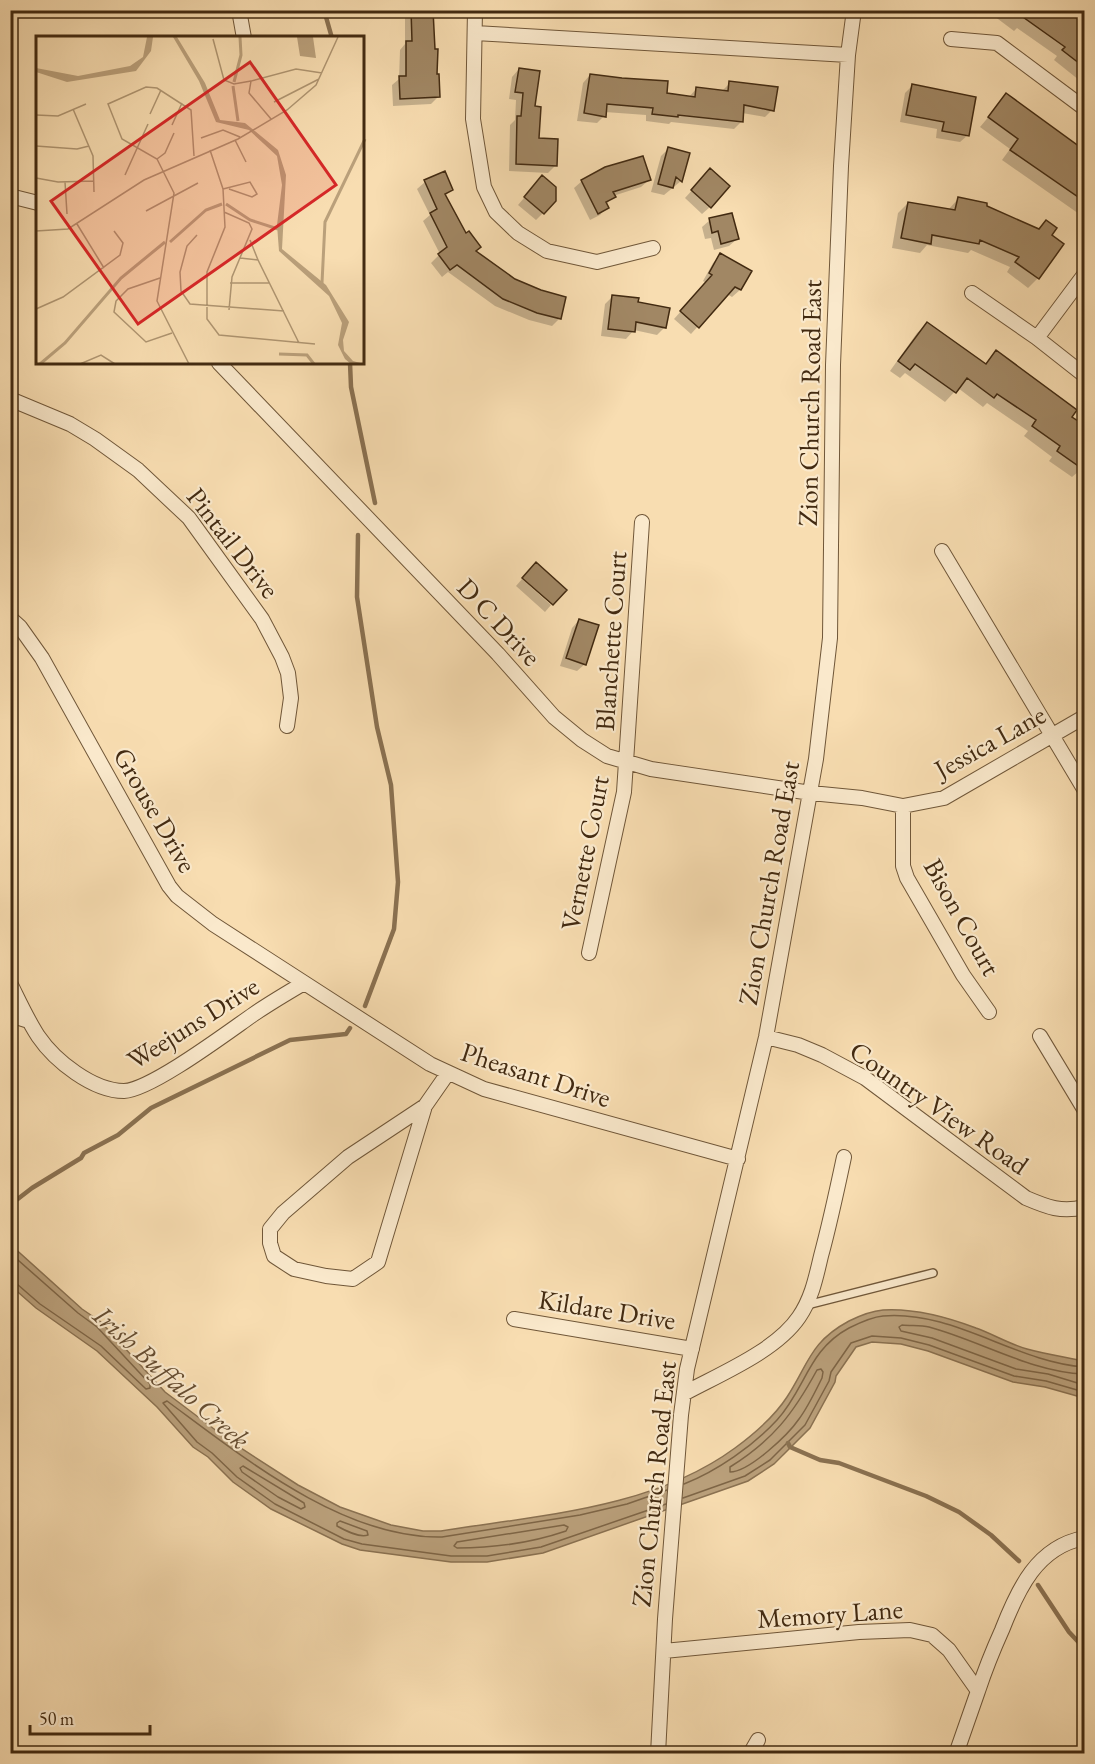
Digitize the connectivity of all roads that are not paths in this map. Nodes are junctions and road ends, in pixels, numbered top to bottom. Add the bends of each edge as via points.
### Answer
1 (239, 10) edge
2 (475, 10) edge
3 (854, 10) edge
4 (475, 33) junction
5 (244, 36) edge
6 (951, 39) dead end
7 (848, 55) junction
8 (1084, 108) edge
9 (10, 196) edge
10 (36, 203) edge
11 (653, 248) dead end
12 (1084, 275) edge
13 (972, 293) dead end
14 (1036, 338) junction
15 (220, 364) edge
16 (1084, 375) edge
17 (10, 399) edge
18 (642, 522) dead end
19 (942, 551) dead end
20 (10, 618) edge
21 (1084, 717) edge
22 (287, 726) dead end
23 (1053, 736) junction
24 (627, 762) junction
25 (1084, 789) edge
26 (811, 793) junction
27 (903, 806) junction
28 (589, 953) dead end
29 (10, 983) edge
30 (304, 983) junction
31 (989, 1012) dead end
32 (10, 1015) edge
33 (29, 1021) junction
34 (1040, 1035) dead end
35 (766, 1037) junction
36 (448, 1073) junction
37 (425, 1106) junction
38 (1084, 1109) edge
39 (844, 1157) dead end
40 (738, 1159) junction
41 (1084, 1207) edge
42 (933, 1273) dead end
43 (805, 1305) junction
44 (514, 1319) dead end
45 (692, 1349) junction
46 (685, 1393) junction
47 (1084, 1538) edge
48 (664, 1651) junction
49 (978, 1691) junction
50 (758, 1740) dead end
51 (658, 1754) edge
52 (750, 1754) edge
53 (956, 1754) edge

1 - 5 street
2 - 4 street
3 - 7 street, Zion Church Road East
4 - 7 street
4 - 11 street via 473,119 484,187 496,212 518,233 547,251 597,262
6 - 8 street via 997,42
7 - 26 street, Zion Church Road East via 834,354 830,638
9 - 10 street
12 - 14 street
13 - 14 street
14 - 16 street
15 - 24 street, D C Drive via 554,717 607,756
17 - 22 street, Pintail Drive via 95,439 138,470 189,518 262,619 282,657 291,698
18 - 24 street, Blanchette Court
19 - 23 street
20 - 30 street, Grouse Drive via 42,658 177,896
21 - 23 street, Jessica Lane
23 - 25 street
23 - 27 street, Jessica Lane via 944,798
24 - 26 street, D C Drive
24 - 28 street, Vernette Court via 618,829
26 - 27 street, Jessica Lane
26 - 35 street, Zion Church Road East
27 - 31 street, Bison Court via 903,866 907,878
29 - 33 street, Weejuns Drive
30 - 33 street, Weejuns Drive via 163,1075 141,1088 125,1091 89,1082 39,1038
30 - 36 street, Pheasant Drive
32 - 33 street
34 - 38 street
35 - 40 street, Zion Church Road East
35 - 41 street, Country View Road via 798,1045 865,1078 1026,1198 1056,1210
36 - 37 street
36 - 40 street, Pheasant Drive via 484,1089
37 - 37 street via 378,1262 353,1279 294,1269 274,1256 270,1229 284,1213 348,1157
39 - 43 street via 830,1224
40 - 45 street, Zion Church Road East
42 - 43 lane
43 - 46 street via 799,1318 779,1338
44 - 45 street, Kildare Drive
45 - 46 street, Zion Church Road East
46 - 48 street, Zion Church Road East
47 - 49 street via 1056,1548 1027,1576
48 - 49 street, Memory Lane via 910,1630 932,1635 949,1650
48 - 51 street, Zion Church Road East
49 - 53 street
50 - 52 street

